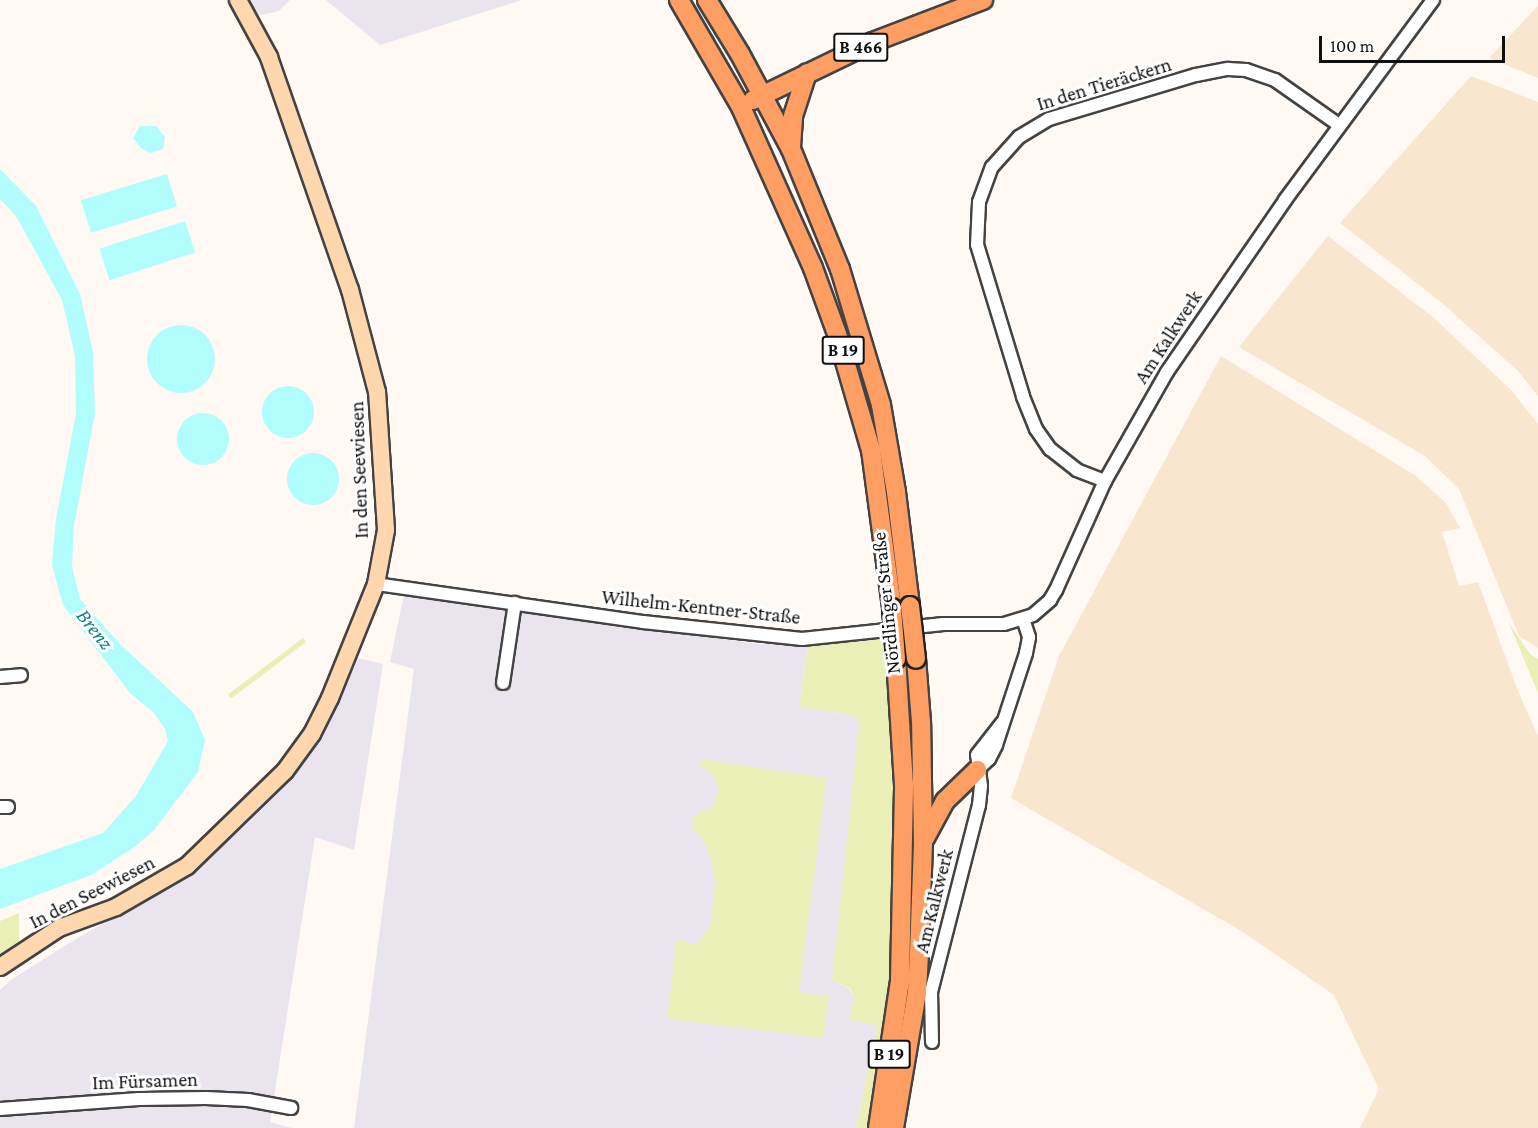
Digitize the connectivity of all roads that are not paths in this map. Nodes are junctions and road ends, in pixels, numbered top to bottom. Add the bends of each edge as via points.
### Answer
1 (238, 0) edge
2 (679, 0) edge
3 (706, 0) edge
4 (983, 0) edge
5 (1433, 0) edge
6 (807, 73) junction
7 (762, 96) junction
8 (741, 107) junction
9 (1339, 125) junction
10 (791, 149) junction
11 (1105, 482) junction
12 (376, 584) junction
13 (515, 603) junction
14 (901, 607) junction
15 (1023, 619) junction
16 (21, 675) dead end
17 (0, 677) edge
18 (503, 682) dead end
19 (977, 770) junction
20 (923, 843) junction
21 (0, 967) edge
22 (932, 1042) dead end
23 (291, 1108) dead end
24 (0, 1109) edge
25 (878, 1128) edge
26 (894, 1128) edge

1 - 12 street, In den Seewiesen via 269,57 350,290 377,392 386,530
2 - 8 main road, B 19
3 - 7 main road, B 19
4 - 6 main road, B 466 via 895,32
5 - 9 street, Am Kalkwerk
6 - 7 main road, B 466
6 - 10 main road, B 19 via 795,108
7 - 8 main road, B 466
7 - 10 main road, Nördlinger Straße / B 19
8 - 14 main road, Nördlinger Straße / B 19 via 813,268 849,367 873,461
9 - 11 street, Am Kalkwerk via 1201,321
9 - 11 street, In den Tieräckern via 1267,76 1238,69 1211,71 1048,119 1018,137 992,166 979,202 977,245 1023,396 1036,429 1050,449 1077,470
10 - 14 main road, Nördlinger Straße / B 19 via 840,269 881,405 896,492
11 - 15 street, Am Kalkwerk via 1056,590 1042,608
12 - 13 street, Wilhelm-Kentner-Straße
12 - 21 street, In den Seewiesen via 330,698 312,734 285,771 187,866 116,907 58,928
13 - 15 street, Wilhelm-Kentner-Straße via 713,631 802,639 943,624 1004,624
13 - 18 street
14 - 20 main road, Nördlinger Straße / B 19, bridge via 916,659
14 - 25 main road, Nördlinger Straße / B 19, bridge via 896,659 904,785 900,980
15 - 19 street, Am Kalkwerk via 1028,645 1002,723 980,747 975,762
16 - 17 street
19 - 20 main road via 945,801
19 - 22 street, Am Kalkwerk via 981,786 979,806 931,992
20 - 26 main road, Nördlinger Straße / B 19 via 918,992
23 - 24 street, Im Fürsamen via 206,1098

